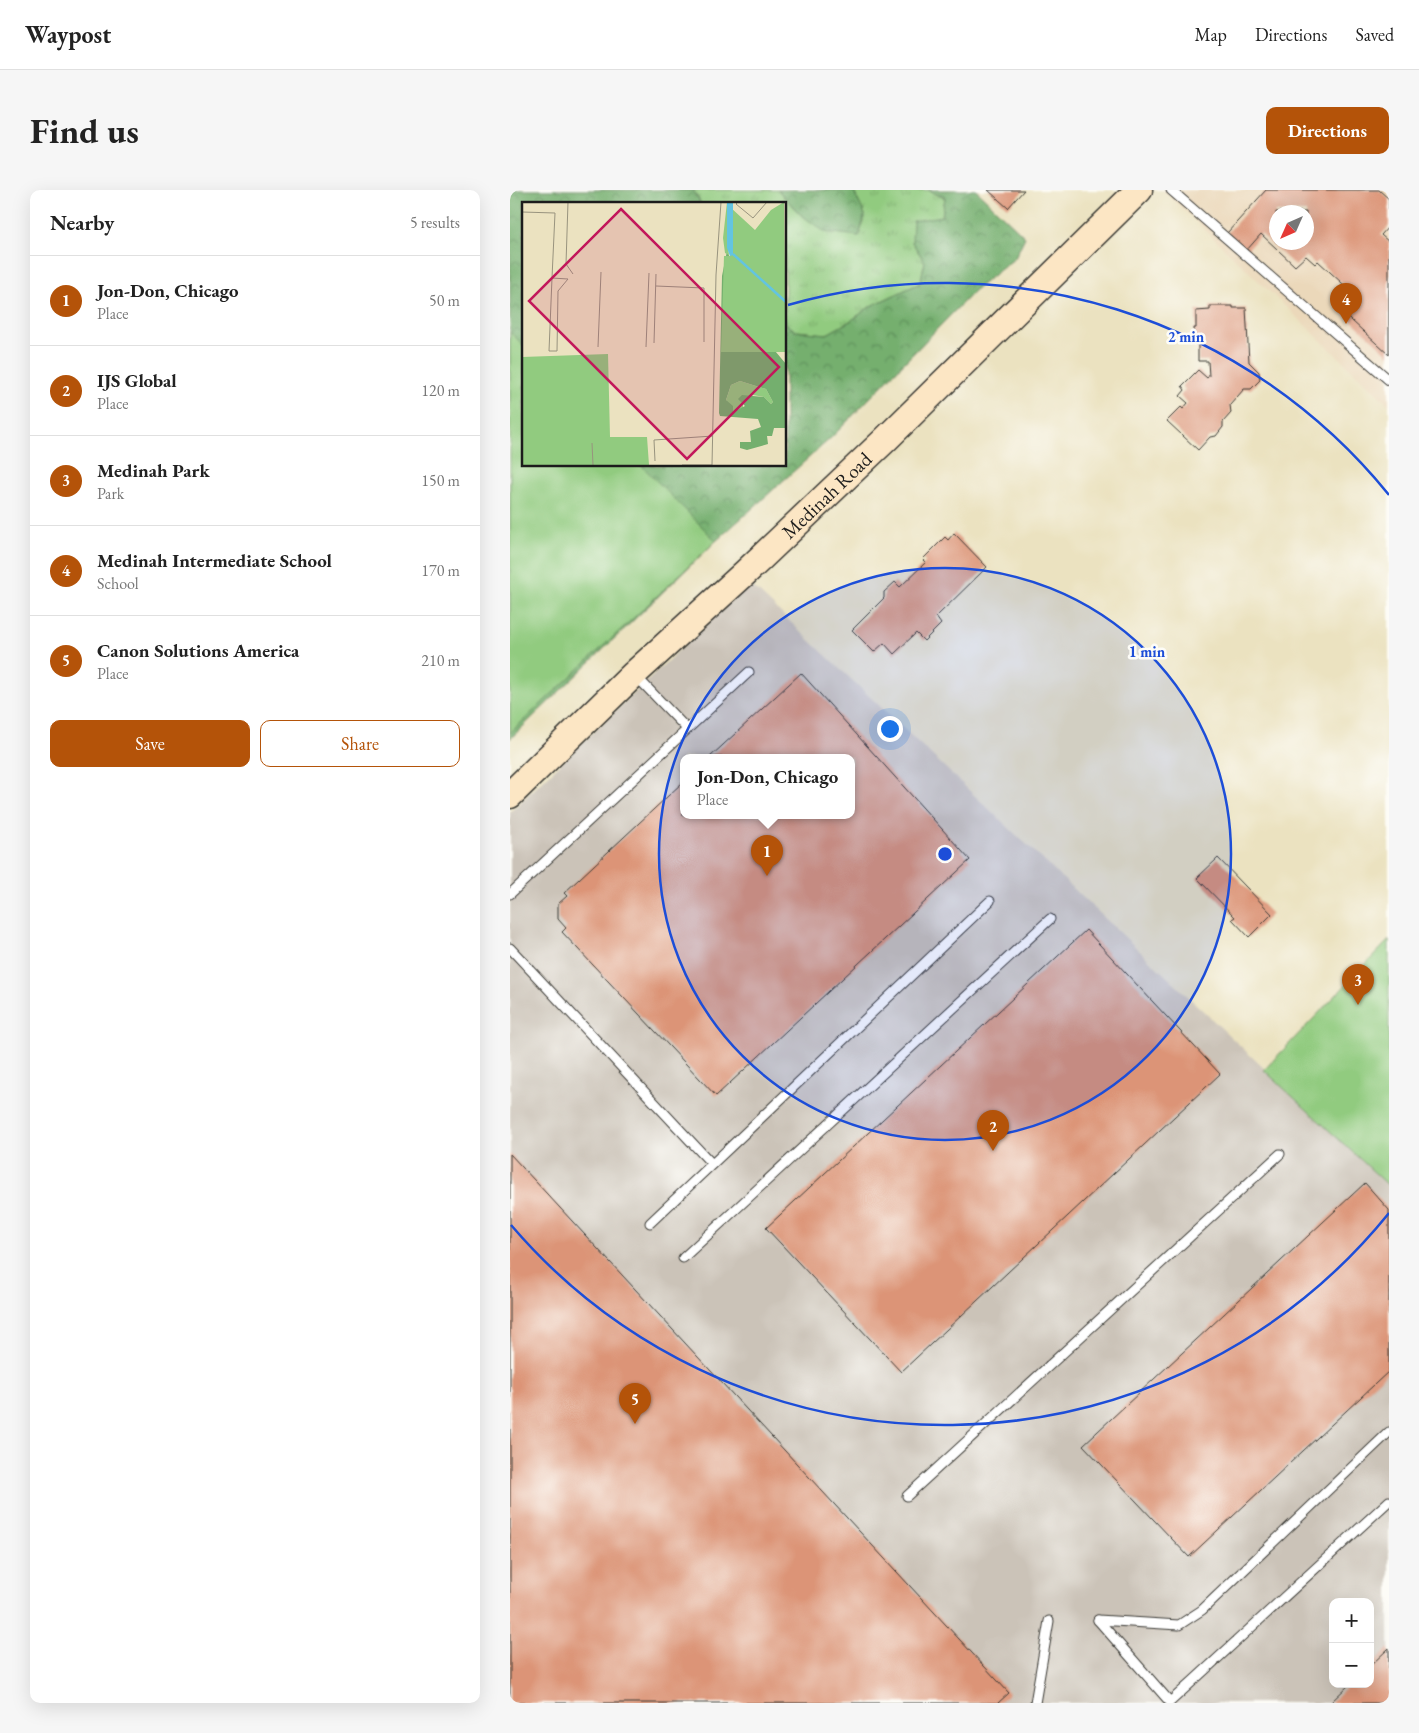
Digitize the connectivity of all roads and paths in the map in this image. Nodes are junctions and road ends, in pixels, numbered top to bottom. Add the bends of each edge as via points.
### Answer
1 (1139, 190) edge
2 (1171, 190) edge
3 (1389, 380) edge
4 (749, 672) dead end
5 (634, 674) junction
6 (687, 729) junction
7 (510, 795) edge
8 (510, 894) edge
9 (990, 901) dead end
10 (1050, 919) dead end
11 (510, 948) edge
12 (1280, 1154) dead end
13 (712, 1164) junction
14 (650, 1223) dead end
15 (683, 1258) dead end
16 (1389, 1432) edge
17 (907, 1496) dead end
18 (1389, 1501) edge
19 (1049, 1621) dead end
20 (1036, 1703) edge
21 (1169, 1703) edge

1 - 5 main road, Medinah Road via 879,445
2 - 3 lane
4 - 6 lane
5 - 6 lane
5 - 7 main road, Medinah Road
6 - 8 lane
9 - 13 lane
10 - 15 lane
11 - 13 lane
12 - 17 lane
13 - 14 lane
16 - 21 lane via 1202,1610 1179,1625 1098,1620
18 - 21 lane
19 - 20 lane

